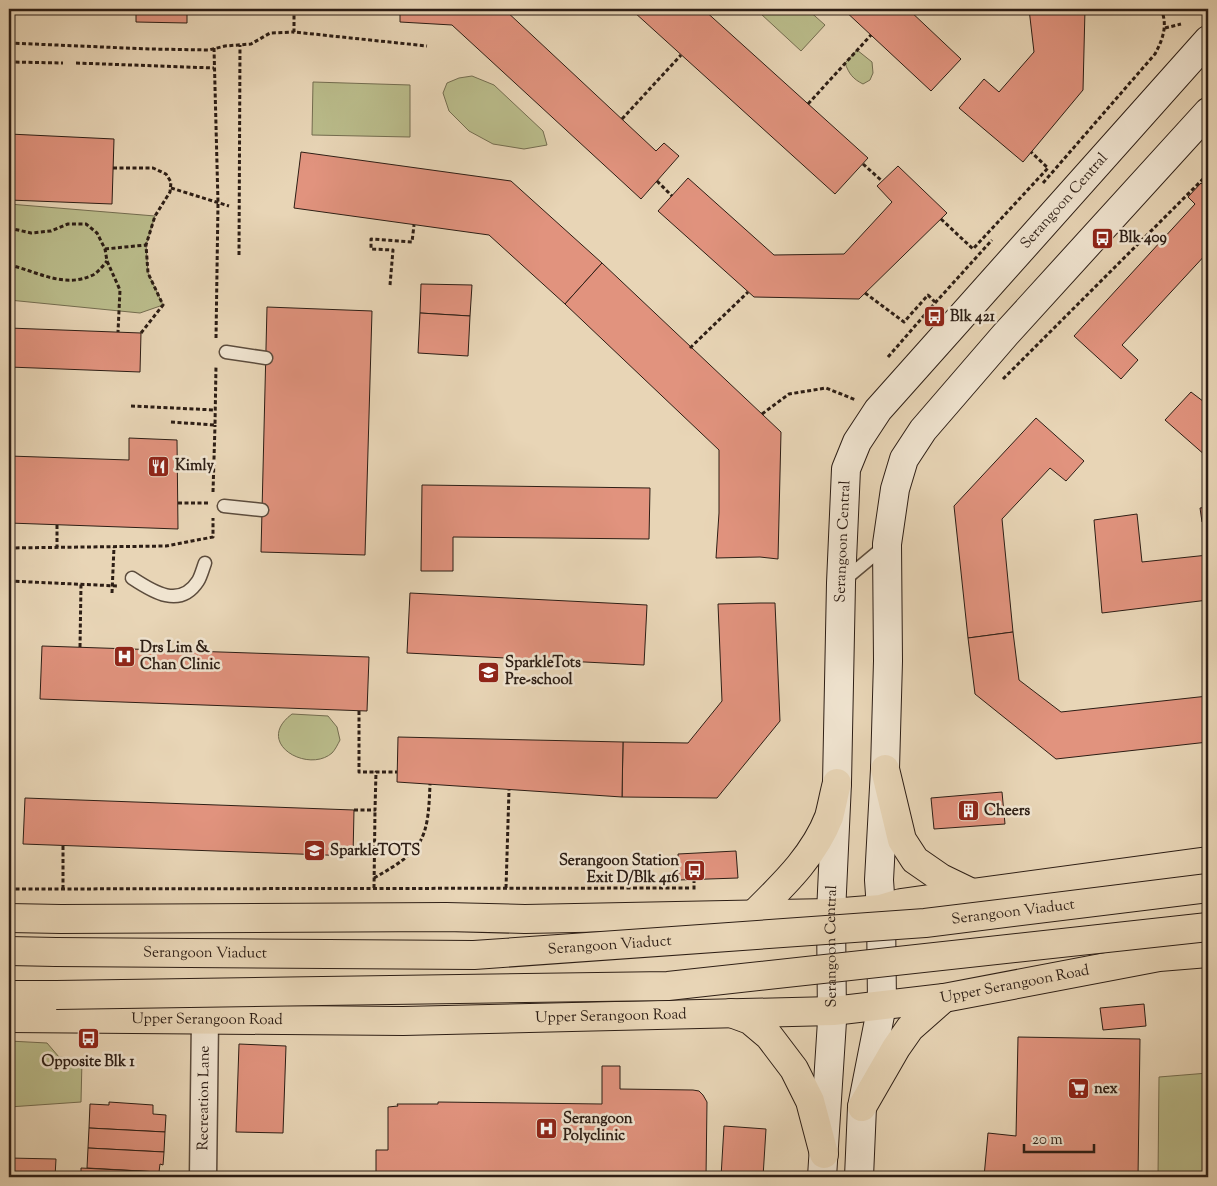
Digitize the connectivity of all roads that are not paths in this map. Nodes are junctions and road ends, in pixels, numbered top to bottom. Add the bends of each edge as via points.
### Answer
1 (1208, 40) edge
2 (1208, 112) edge
3 (226, 352) dead end
4 (266, 358) dead end
5 (219, 505) road end
6 (262, 510) dead end
7 (887, 544) junction
8 (205, 563) dead end
9 (129, 582) road end
10 (840, 583) junction
11 (885, 769) junction
12 (837, 783) junction
13 (1208, 861) edge
14 (1208, 888) edge
15 (972, 893) junction
16 (882, 908) junction
17 (831, 913) junction
18 (754, 914) junction
19 (9, 918) edge
20 (1208, 927) edge
21 (9, 952) edge
22 (1208, 953) edge
23 (9, 995) edge
24 (944, 998) junction
25 (882, 1005) junction
26 (832, 1010) junction
27 (730, 1013) junction
28 (9, 1018) edge
29 (205, 1019) junction
30 (862, 1107) junction
31 (823, 1165) edge
32 (203, 1177) edge
33 (859, 1177) edge

1 - 10 main road, Serangoon Central via 878,410 857,442 846,469
2 - 7 main road via 923,430 904,459 894,489
3 - 4 lane
5 - 6 lane
7 - 10 lane
7 - 11 main road
8 - 9 lane via 198,581 186,593 167,596
10 - 12 main road, Serangoon Central
11 - 15 main road via 902,840 915,860 941,878
11 - 16 main road via 879,880
12 - 17 main road, Serangoon Central
12 - 18 main road via 828,817 809,855
13 - 15 main road
14 - 21 main road, Serangoon Viaduct, bridge via 925,923 474,956
15 - 16 main road
16 - 17 main road
16 - 25 main road
17 - 18 main road
17 - 26 main road, Serangoon Central
18 - 19 main road via 525,919
20 - 23 main road, bridge via 668,986
22 - 24 main road, Upper Serangoon Road via 1159,957
24 - 25 main road, Upper Serangoon Road
24 - 30 main road via 910,1028
25 - 26 main road, Upper Serangoon Road
25 - 30 main road
26 - 27 main road, Upper Serangoon Road
26 - 31 main road, Serangoon Central
27 - 29 main road, Upper Serangoon Road via 403,1021
27 - 31 main road via 750,1020 769,1036 794,1069 810,1101
28 - 29 main road, Upper Serangoon Road
29 - 32 street, Recreation Lane
30 - 33 main road

